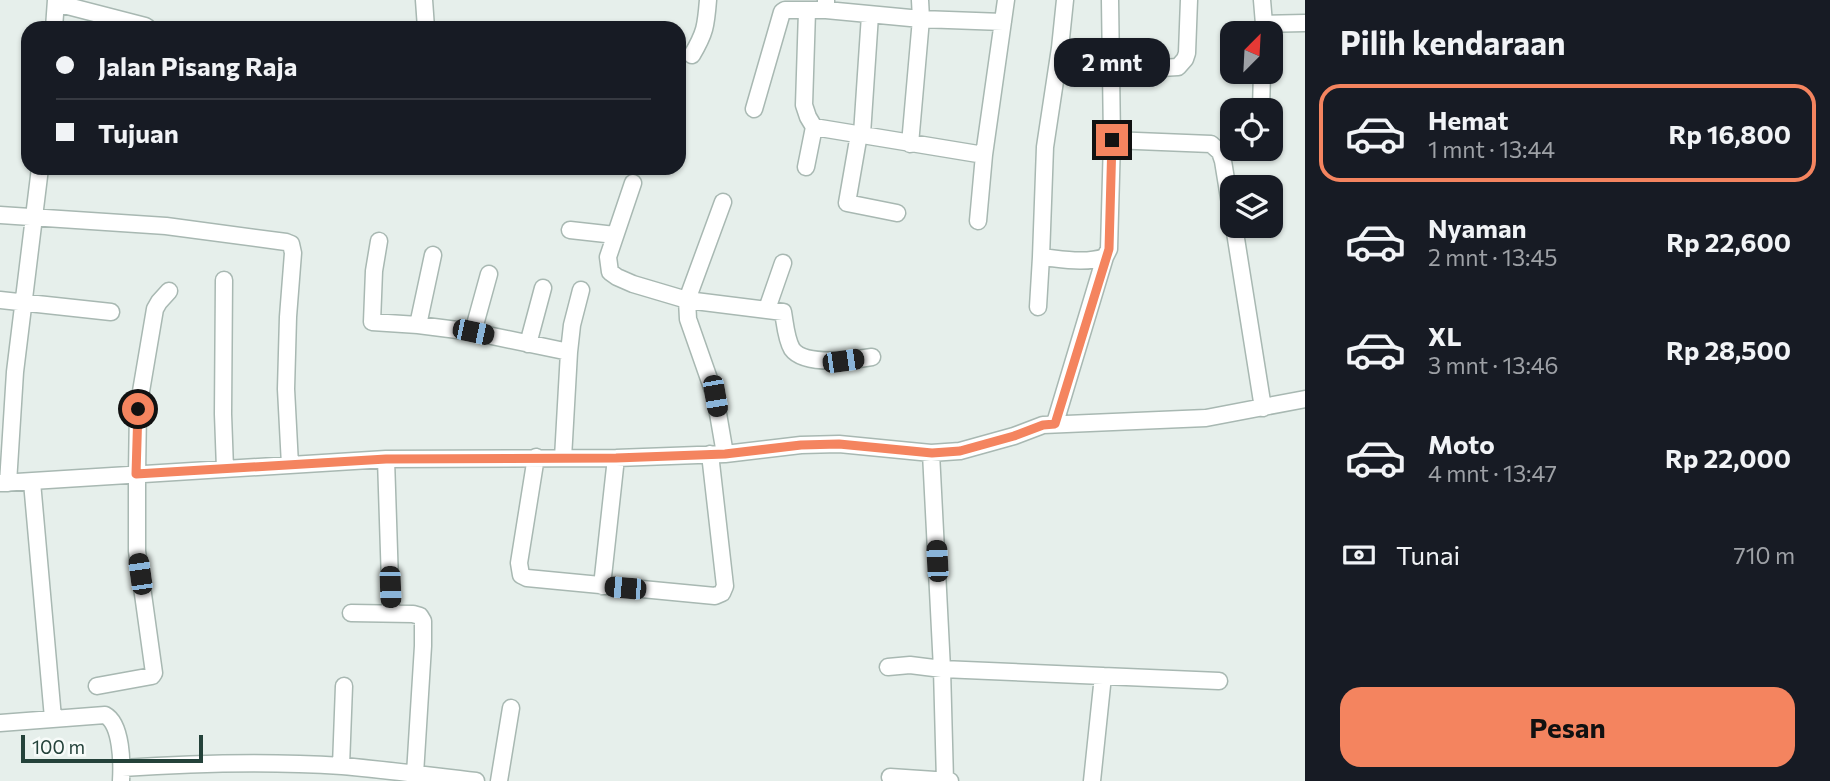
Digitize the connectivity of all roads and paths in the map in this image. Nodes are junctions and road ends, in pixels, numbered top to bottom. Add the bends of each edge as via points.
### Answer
1 (424, 0) edge
2 (708, 0) edge
3 (920, 0) edge
4 (1006, 0) edge
5 (1065, 0) edge
6 (1110, 0) edge
7 (1189, 0) edge
8 (1262, 0) edge
9 (56, 1) edge
10 (826, 5) edge
11 (807, 11) junction
12 (870, 15) junction
13 (920, 19) junction
14 (55, 21) edge
15 (127, 21) edge
16 (426, 21) edge
17 (1263, 21) edge
18 (1003, 22) junction
19 (1305, 23) edge
20 (1283, 26) edge
21 (692, 55) dead end
22 (1110, 71) junction
23 (754, 109) dead end
24 (814, 127) junction
25 (861, 134) junction
26 (1112, 140) junction
27 (910, 144) junction
28 (1220, 152) edge
29 (984, 155) junction
30 (806, 167) dead end
31 (39, 175) edge
32 (634, 183) dead end
33 (723, 202) dead end
34 (897, 213) dead end
35 (0, 215) edge
36 (34, 216) junction
37 (978, 221) dead end
38 (570, 230) dead end
39 (615, 235) junction
40 (1236, 238) edge
41 (379, 241) dead end
42 (433, 255) dead end
43 (1041, 257) junction
44 (1105, 257) junction
45 (783, 263) dead end
46 (489, 274) dead end
47 (224, 280) dead end
48 (543, 288) dead end
49 (581, 290) dead end
50 (169, 291) dead end
51 (0, 300) edge
52 (687, 300) junction
53 (23, 302) junction
54 (1038, 307) dead end
55 (767, 309) junction
56 (111, 312) dead end
57 (418, 325) junction
58 (473, 332) junction
59 (528, 344) junction
60 (569, 352) junction
61 (872, 357) dead end
62 (1305, 399) edge
63 (1263, 408) junction
64 (1055, 424) junction
65 (932, 453) junction
66 (718, 454) junction
67 (536, 457) junction
68 (563, 458) junction
69 (616, 458) junction
70 (386, 459) junction
71 (290, 465) junction
72 (225, 469) junction
73 (136, 474) junction
74 (32, 482) junction
75 (4, 483) edge
76 (602, 586) junction
77 (351, 613) dead end
78 (391, 613) junction
79 (888, 667) dead end
80 (942, 669) junction
81 (1103, 676) junction
82 (1219, 681) dead end
83 (97, 687) dead end
84 (344, 687) dead end
85 (511, 708) dead end
86 (53, 718) junction
87 (0, 723) edge
88 (278, 764) junction
89 (341, 766) junction
90 (415, 774) junction
91 (121, 775) edge
92 (890, 777) dead end
93 (278, 781) edge
94 (476, 781) edge
95 (499, 781) edge
96 (947, 781) edge
97 (1092, 781) edge

1 - 16 street
2 - 21 street via 704,35
3 - 13 street
4 - 18 street
5 - 43 street via 1045,147
6 - 22 street
7 - 22 street via 1187,53 1178,67
8 - 17 street
9 - 14 street
9 - 15 street
10 - 11 street
10 - 12 street
11 - 23 street via 782,12
11 - 24 street via 804,105
12 - 13 street
12 - 25 street
13 - 18 street
13 - 27 street
18 - 29 street
19 - 20 street
22 - 26 street
24 - 25 street
24 - 30 street
25 - 27 street
25 - 34 street via 847,203
26 - 28 street via 1210,144
26 - 44 street via 1109,249
27 - 29 street
29 - 37 street
31 - 36 street
32 - 39 street
33 - 52 street
35 - 36 street
36 - 53 street
36 - 71 street via 166,226 291,244 286,389
38 - 39 street
39 - 52 street via 608,257 610,272
40 - 63 street
41 - 57 street via 372,330
42 - 57 street
43 - 44 street via 1081,261
43 - 54 street
44 - 64 street
45 - 55 street
46 - 58 street
47 - 72 street
48 - 59 street
49 - 60 street
50 - 73 street via 155,309 150,334 138,409
51 - 53 street
52 - 55 street
52 - 66 street via 688,319 715,396
53 - 56 street
53 - 75 street
55 - 61 street via 783,312 798,355 843,361
57 - 58 street
58 - 59 street
59 - 60 street
60 - 68 street
62 - 63 street
63 - 64 street via 1206,418
64 - 65 street via 960,451
65 - 66 street via 839,444
65 - 80 street
66 - 69 street
66 - 76 street via 722,593
67 - 68 street
67 - 70 street
67 - 76 street via 521,575
68 - 69 street
69 - 76 street
70 - 71 street
70 - 78 street
71 - 72 street
72 - 73 street
73 - 74 street
73 - 83 street via 137,551 154,673
74 - 75 street
74 - 86 street
77 - 78 street
78 - 90 street via 417,615 423,621
79 - 80 street
80 - 81 street
80 - 96 street
81 - 82 street
81 - 97 street
84 - 89 street
85 - 95 street
86 - 87 street
86 - 91 street via 111,718
88 - 89 street
88 - 91 street via 200,763
88 - 93 street
89 - 90 street
90 - 94 street
92 - 96 street

